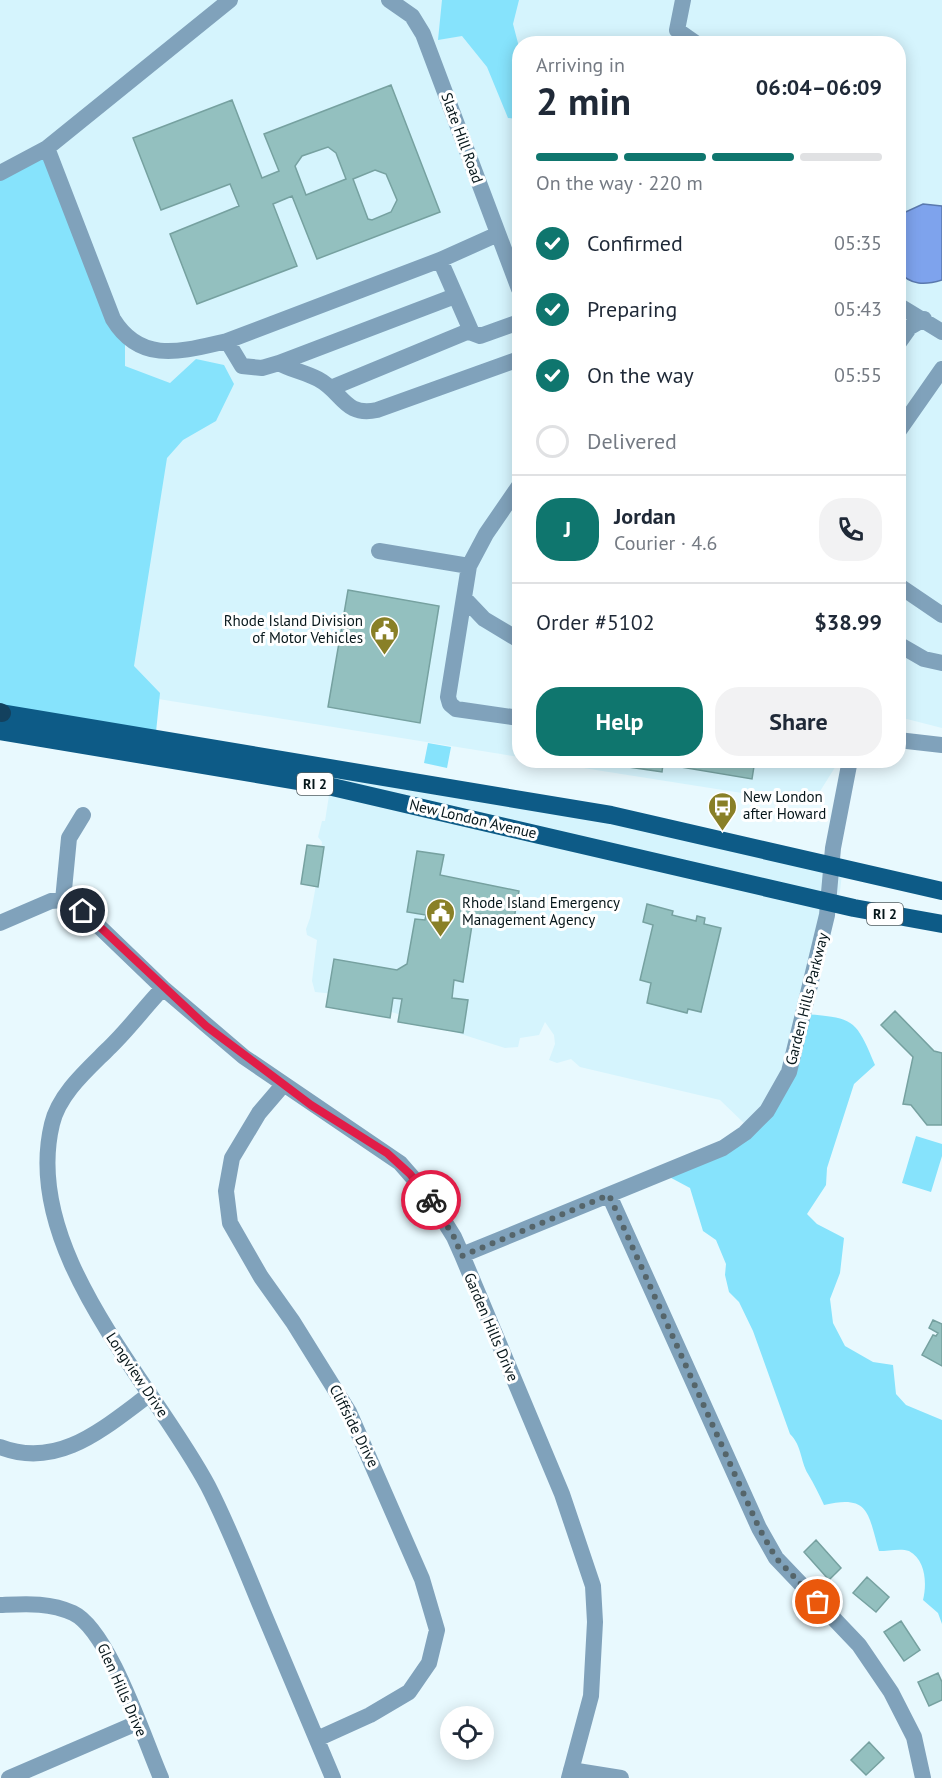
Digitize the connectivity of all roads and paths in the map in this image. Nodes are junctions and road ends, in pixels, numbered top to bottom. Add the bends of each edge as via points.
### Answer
1 (230, 0) edge
2 (389, 0) edge
3 (683, 0) edge
4 (686, 36) edge
5 (47, 148) junction
6 (0, 173) edge
7 (498, 234) junction
8 (440, 260) junction
9 (512, 270) edge
10 (454, 296) junction
11 (906, 309) edge
12 (924, 319) junction
13 (512, 325) edge
14 (469, 331) junction
15 (942, 332) edge
16 (906, 333) edge
17 (227, 341) junction
18 (512, 361) edge
19 (279, 363) junction
20 (942, 369) edge
21 (331, 388) junction
22 (906, 421) edge
23 (512, 496) edge
24 (379, 551) dead end
25 (470, 566) junction
26 (906, 590) edge
27 (465, 599) junction
28 (942, 615) edge
29 (512, 636) edge
30 (906, 649) edge
31 (942, 663) edge
32 (0, 717) edge
33 (512, 717) edge
34 (906, 741) edge
35 (942, 745) edge
36 (849, 768) edge
37 (83, 815) dead end
38 (831, 865) junction
39 (942, 891) edge
40 (63, 900) junction
41 (828, 902) junction
42 (0, 923) edge
43 (942, 924) edge
44 (163, 988) junction
45 (283, 1085) junction
46 (609, 1195) junction
47 (462, 1256) junction
48 (150, 1394) junction
49 (0, 1447) edge
50 (0, 1605) edge
51 (137, 1723) junction
52 (317, 1739) junction
53 (570, 1774) edge
54 (9, 1778) edge
55 (161, 1778) edge
56 (333, 1778) edge
57 (621, 1778) edge
58 (923, 1778) edge

1 - 5 street
2 - 7 street, Slate Hill Road via 412,16 423,34
3 - 4 street via 677,30
5 - 6 street
5 - 17 street via 108,309 128,341 161,351
7 - 8 street
7 - 9 street, Slate Hill Road
8 - 10 street
8 - 17 street
10 - 14 street
10 - 19 street
11 - 12 street
12 - 15 street
12 - 16 street
13 - 14 street via 480,336
14 - 21 street
17 - 19 street via 242,366 262,368
18 - 21 street via 362,413
19 - 21 street
20 - 22 street
23 - 25 street
24 - 25 street
25 - 27 street
26 - 28 street
27 - 29 street via 484,619
27 - 33 street via 450,704 456,709
30 - 31 street
32 - 38 main road, New London Avenue / RI 2 via 611,815
32 - 41 main road, New London Avenue / RI 2 via 328,786
34 - 35 street
36 - 38 street, Garden Hills Parkway
37 - 40 street via 69,838
38 - 39 main road, New London Avenue / RI 2
38 - 41 street, Garden Hills Parkway
40 - 42 street via 38,905
40 - 44 street, Garden Hills Drive via 93,919
41 - 43 main road, New London Avenue / RI 2
41 - 46 street, Garden Hills Parkway via 792,1062 782,1089 767,1111 723,1148
44 - 45 street, Garden Hills Drive via 244,1058
44 - 48 street, Longview Drive via 65,1097 55,1112 48,1154 53,1204 72,1262 99,1320
45 - 47 street, Garden Hills Drive via 400,1163 428,1195
45 - 52 street, Cliffside Drive via 259,1113 232,1158 226,1191 230,1223 349,1412 422,1579 437,1630 429,1663 409,1692
46 - 47 street, Garden Hills Parkway
46 - 58 street via 759,1528 776,1558 859,1645 891,1692 914,1737
47 - 53 street, Garden Hills Drive via 562,1494 593,1586 591,1696
48 - 49 street via 100,1430 60,1449 19,1454
48 - 52 street, Longview Drive via 207,1485
50 - 51 street, Glen Hills Drive via 46,1605 82,1619 103,1645
51 - 54 street
51 - 55 street, Glen Hills Drive
52 - 56 street, Longview Drive
53 - 57 street

